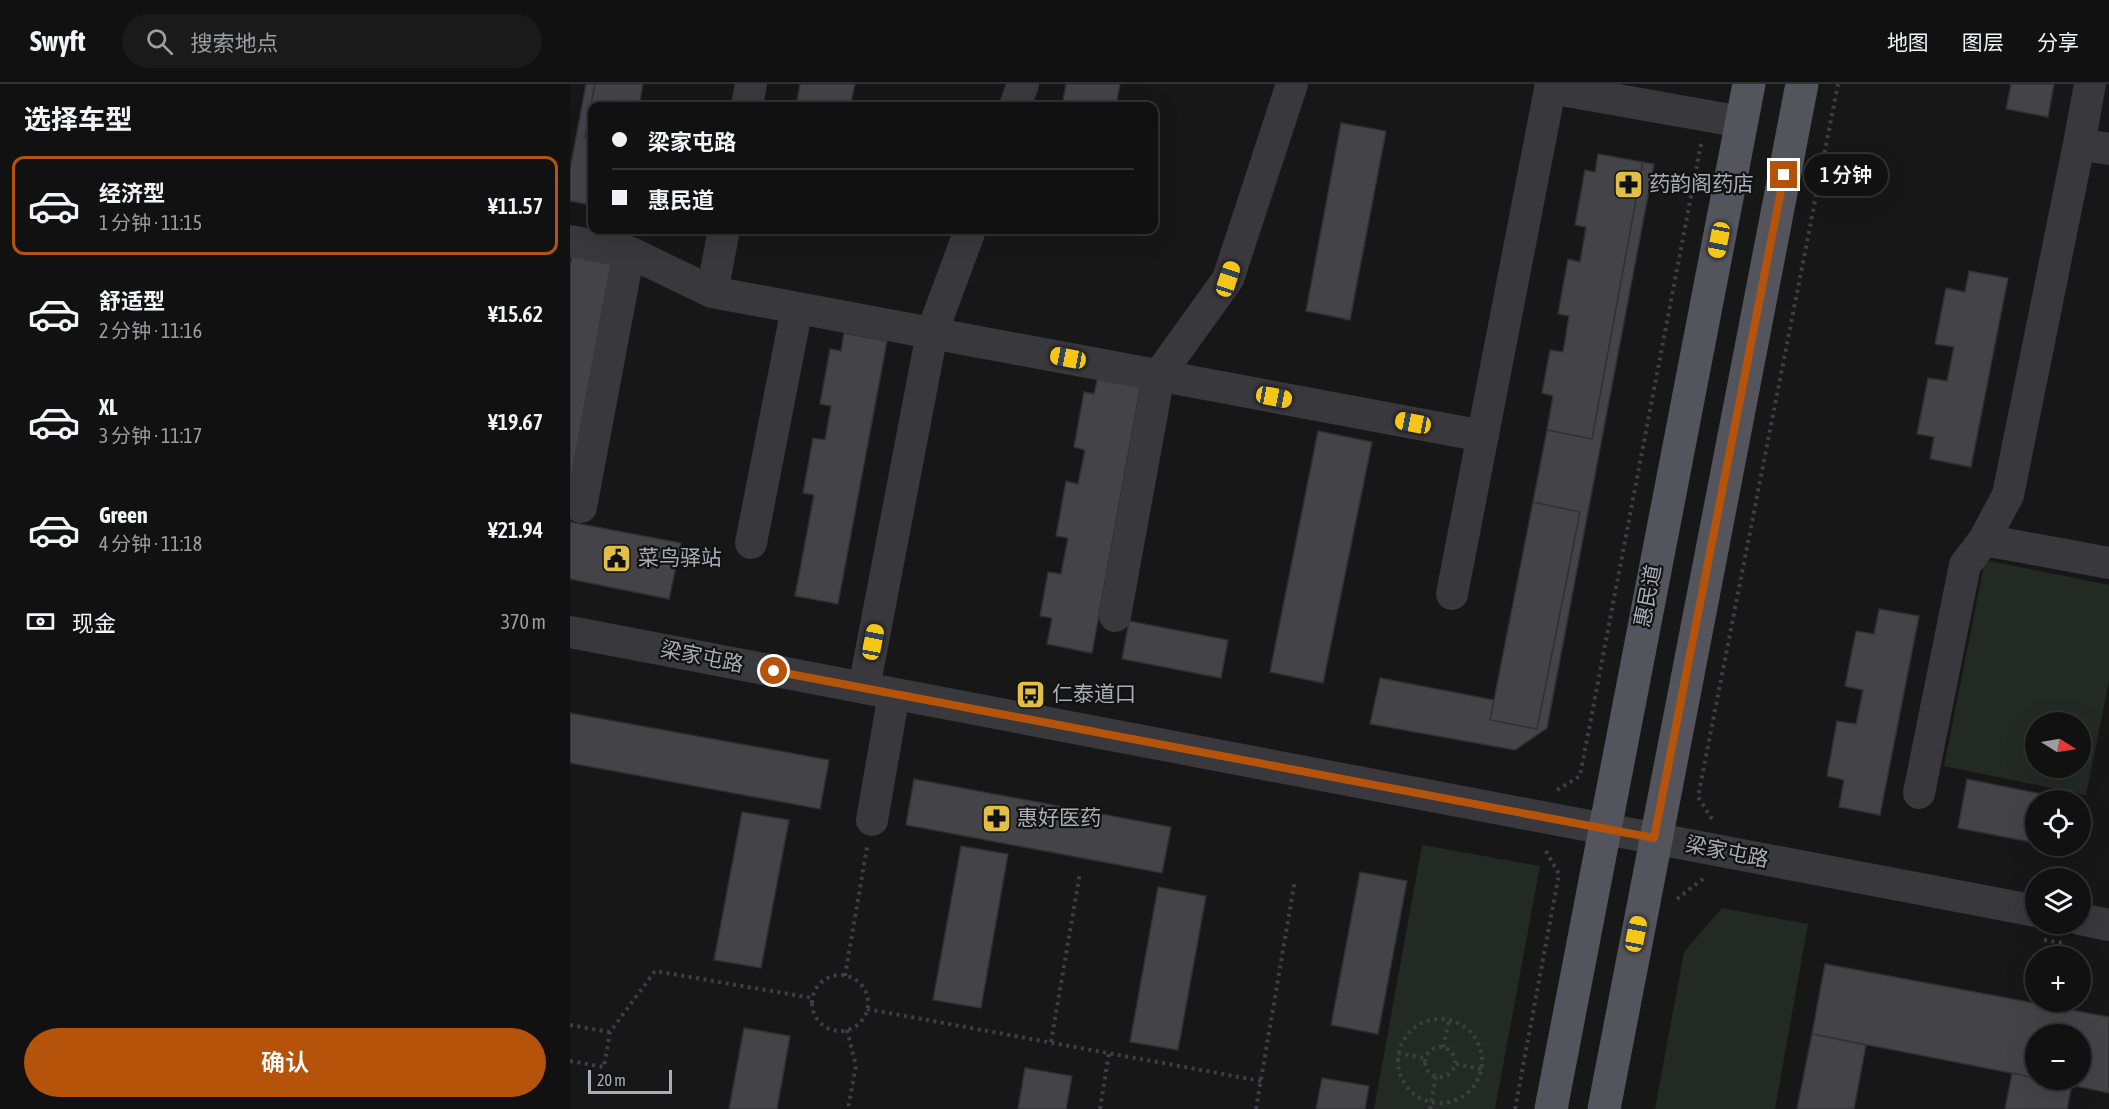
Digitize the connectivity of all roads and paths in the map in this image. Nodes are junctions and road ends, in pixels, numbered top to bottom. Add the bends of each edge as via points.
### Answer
1 (751, 84) edge
2 (1023, 84) edge
3 (1292, 84) edge
4 (1749, 84) edge
5 (1802, 84) edge
6 (1838, 84) edge
7 (2090, 84) edge
8 (1551, 86) edge
9 (748, 102) edge
10 (1016, 102) edge
11 (1706, 116) junction
12 (1742, 122) junction
13 (2094, 146) edge
14 (723, 234) edge
15 (969, 234) edge
16 (570, 241) edge
17 (629, 252) junction
18 (712, 292) junction
19 (798, 308) junction
20 (932, 333) junction
21 (1159, 375) junction
22 (1483, 436) junction
23 (581, 507) dead end
24 (1984, 540) junction
25 (751, 543) dead end
26 (2109, 563) edge
27 (1452, 594) dead end
28 (1115, 616) dead end
29 (570, 632) edge
30 (864, 688) junction
31 (894, 694) junction
32 (1919, 793) dead end
33 (1551, 795) dead end
34 (872, 820) joint
35 (1717, 826) dead end
36 (1603, 828) junction
37 (1654, 838) junction
38 (1541, 841) dead end
39 (1080, 873) dead end
40 (1707, 876) dead end
41 (1295, 880) dead end
42 (1675, 908) dead end
43 (2025, 909) edge
44 (2091, 921) edge
45 (2109, 925) edge
46 (845, 976) junction
47 (812, 998) junction
48 (867, 1009) junction
49 (1449, 1020) junction
50 (570, 1025) edge
51 (847, 1030) junction
52 (610, 1032) junction
53 (1051, 1042) junction
54 (1443, 1047) junction
55 (1109, 1053) junction
56 (1398, 1053) junction
57 (1425, 1058) junction
58 (570, 1061) edge
59 (1455, 1064) junction
60 (1481, 1069) junction
61 (1436, 1076) junction
62 (1261, 1081) junction
63 (1431, 1103) junction
64 (848, 1109) edge
65 (1100, 1109) edge
66 (1256, 1109) edge
67 (1430, 1109) edge
68 (1515, 1109) edge
69 (1551, 1109) edge
70 (1604, 1109) edge

1 - 9 street
2 - 10 street
3 - 21 street via 1228,279
4 - 12 main road, 惠民道
5 - 37 main road
6 - 35 path via 1698,797
7 - 13 street
8 - 11 street
8 - 22 street
11 - 12 street
11 - 33 path via 1580,776
12 - 36 main road, 惠民道
13 - 24 street via 2008,495
14 - 18 street
15 - 20 street
16 - 17 street
17 - 18 street
17 - 23 street
18 - 19 street
19 - 20 street
19 - 25 street
20 - 21 street
20 - 30 street
21 - 22 street
21 - 28 street
22 - 27 street
24 - 26 street
24 - 32 street via 1965,565
29 - 30 street, 梁家屯路
30 - 31 street, 梁家屯路
31 - 34 street
31 - 36 street, 梁家屯路
34 - 46 path
36 - 37 street, 梁家屯路
36 - 69 main road, 惠民道
37 - 43 street, 梁家屯路
37 - 70 main road
38 - 68 path via 1559,874
39 - 53 path
40 - 42 path via 1677,896
41 - 62 path
44 - 45 street
46 - 47 path via 821,981
46 - 48 path via 862,986
47 - 51 path via 820,1023 837,1031
47 - 52 path via 655,971
48 - 51 path via 861,1021
48 - 53 path
49 - 54 path
49 - 56 path via 1427,1020 1415,1026 1405,1036
49 - 60 path via 1467,1028 1477,1039 1482,1052
50 - 52 path
51 - 64 path via 855,1066
52 - 58 path via 604,1067
53 - 55 path
54 - 57 path via 1432,1049
54 - 59 path via 1454,1054
55 - 62 path
55 - 65 path
56 - 57 path
56 - 63 path via 1400,1077 1407,1089
57 - 61 path via 1426,1067
59 - 60 path
59 - 61 path via 1447,1076
60 - 63 path via 1470,1091 1445,1103
61 - 63 path
62 - 66 path
63 - 67 path

